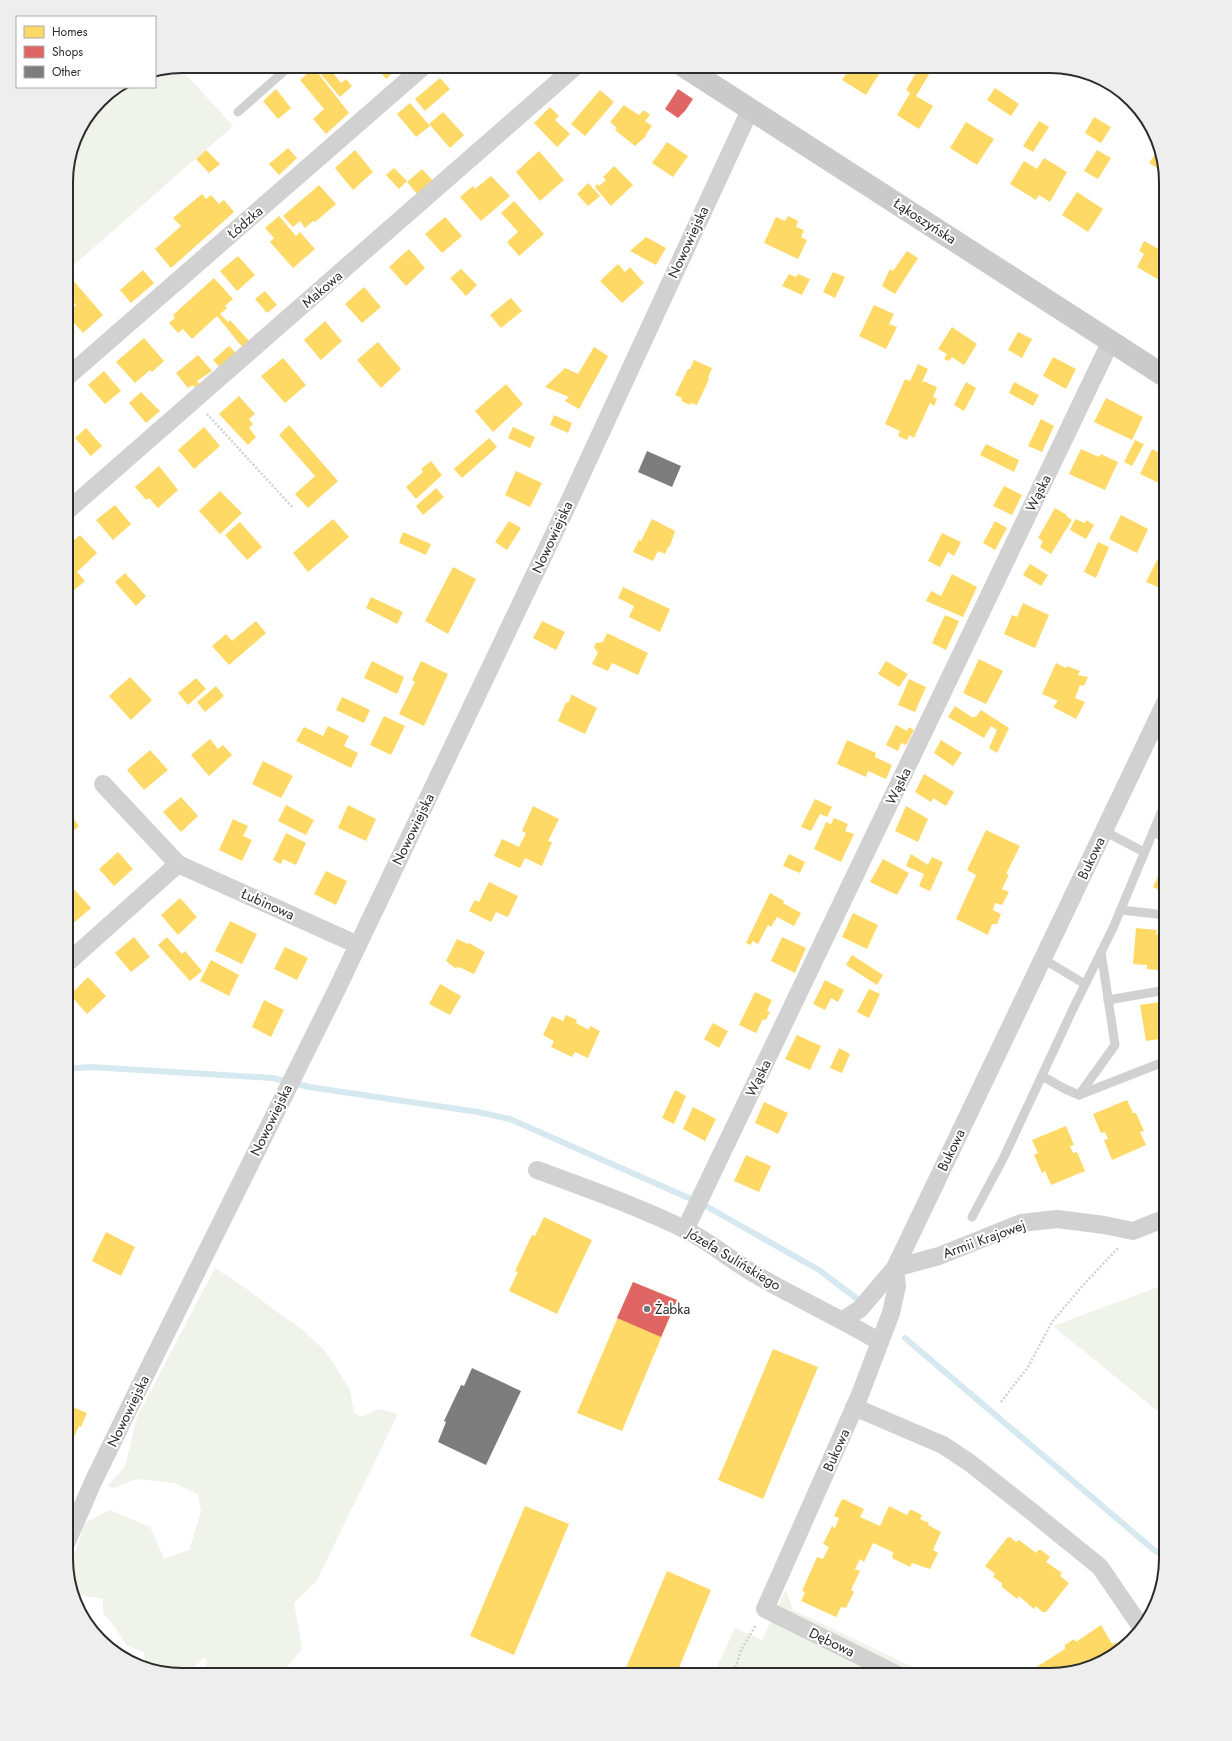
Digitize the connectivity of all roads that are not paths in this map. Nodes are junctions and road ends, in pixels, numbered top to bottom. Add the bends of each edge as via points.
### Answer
1 (282, 73) edge
2 (416, 73) edge
3 (568, 73) edge
4 (694, 73) edge
5 (750, 110) junction
6 (238, 112) dead end
7 (1111, 341) junction
8 (73, 372) edge
9 (1159, 372) edge
10 (73, 506) edge
11 (1159, 715) edge
12 (103, 784) dead end
13 (1159, 818) edge
14 (1104, 832) junction
15 (1153, 832) junction
16 (1159, 835) edge
17 (1144, 852) junction
18 (178, 864) junction
19 (1121, 910) junction
20 (1159, 914) edge
21 (358, 945) junction
22 (1101, 952) junction
23 (73, 958) edge
24 (1043, 959) junction
25 (1085, 984) junction
26 (1159, 991) edge
27 (1108, 1000) junction
28 (1159, 1064) edge
29 (1042, 1076) junction
30 (1080, 1095) junction
31 (537, 1170) dead end
32 (972, 1217) dead end
33 (1159, 1221) edge
34 (686, 1230) junction
35 (895, 1268) junction
36 (843, 1320) junction
37 (880, 1342) junction
38 (854, 1407) junction
39 (73, 1529) edge
40 (765, 1609) joint
41 (1139, 1623) edge
42 (884, 1668) edge

1 - 6 lane
2 - 8 street, Łódzka
3 - 10 street, Makowa
4 - 5 street, Łąkoszyńska
5 - 7 street, Łąkoszyńska
5 - 21 street, Nowowiejska via 561,519
7 - 9 street, Łąkoszyńska
7 - 34 street, Wąska
11 - 14 street, Bukowa
12 - 18 street, Łubinowa
13 - 15 lane
14 - 17 lane
14 - 24 street, Bukowa
15 - 16 lane
15 - 17 lane
17 - 19 lane
18 - 21 street, Łubinowa
18 - 23 street
19 - 20 lane
19 - 22 lane
21 - 39 street, Nowowiejska via 117,1432
22 - 25 lane
22 - 27 lane
24 - 25 lane
24 - 35 street, Bukowa
25 - 29 lane
26 - 27 lane
27 - 30 lane via 1114,1045
28 - 30 lane
29 - 30 lane
29 - 32 lane via 1004,1158
31 - 34 street, Józefa Sulińskiego
33 - 35 street, Armii Krajowej via 1134,1231 1057,1219 1021,1223 939,1256
34 - 36 street, Józefa Sulińskiego via 710,1243 756,1275
35 - 36 street via 860,1309
35 - 37 street, Bukowa via 897,1286 891,1313
36 - 37 street, Józefa Sulińskiego
37 - 38 street, Bukowa
38 - 40 street, Bukowa
38 - 41 street via 943,1445 970,1463 1100,1568
40 - 42 street, Dębowa

